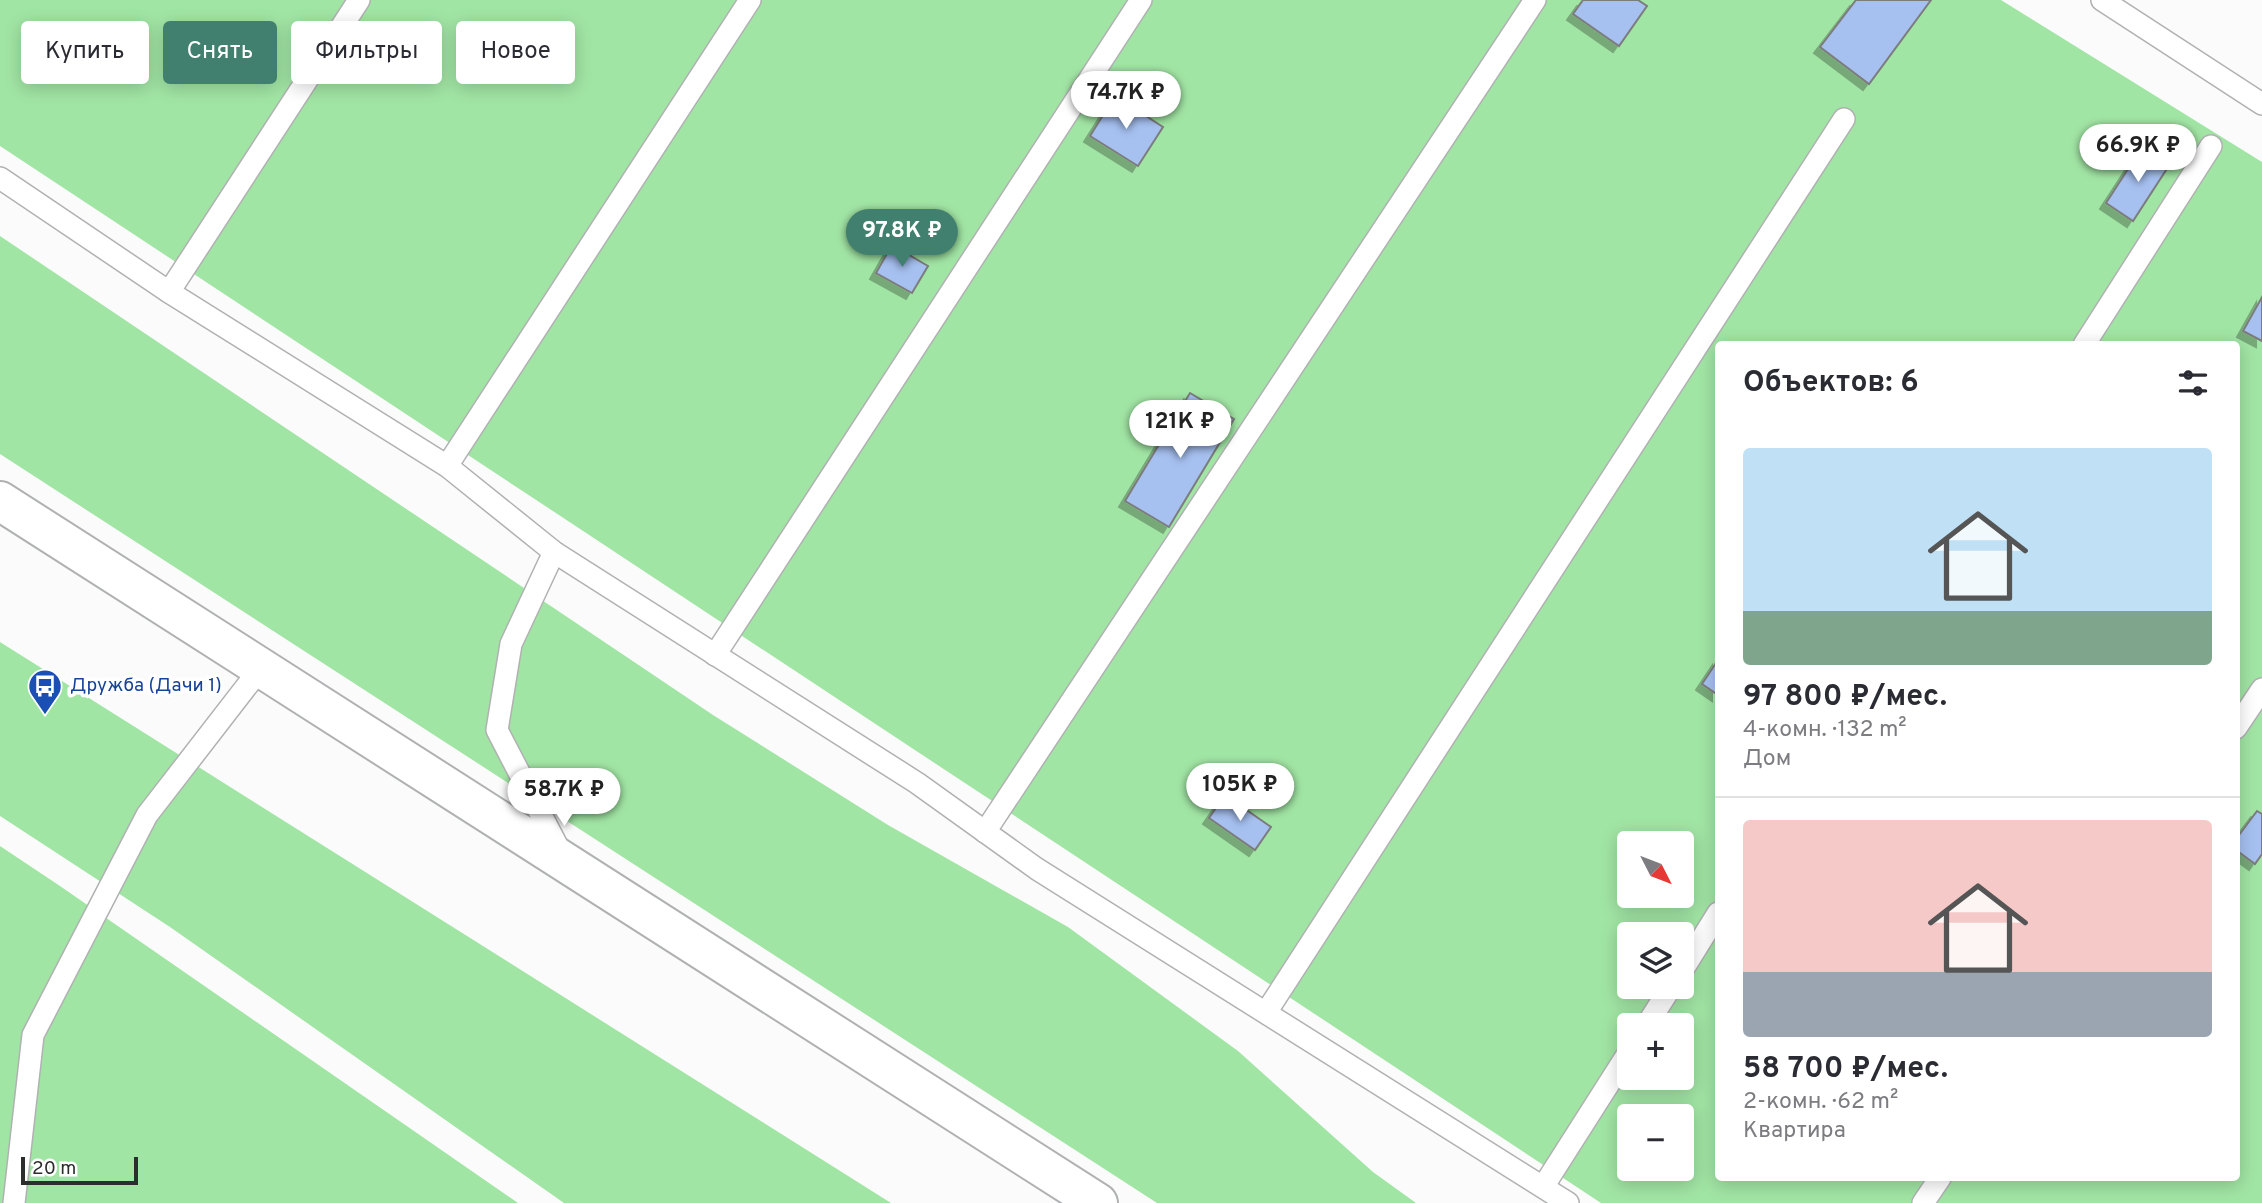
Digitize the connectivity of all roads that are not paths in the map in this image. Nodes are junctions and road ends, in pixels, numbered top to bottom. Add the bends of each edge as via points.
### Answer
1 (359, 0) edge
2 (750, 0) edge
3 (1141, 0) edge
4 (1535, 0) edge
5 (2102, 0) edge
6 (2262, 104) edge
7 (1843, 119) dead end
8 (2211, 146) dead end
9 (0, 178) edge
10 (169, 292) junction
11 (2087, 341) edge
12 (447, 467) junction
13 (0, 501) edge
14 (554, 552) junction
15 (715, 655) junction
16 (260, 669) junction
17 (2262, 690) edge
18 (2240, 723) edge
19 (985, 832) junction
20 (568, 865) junction
21 (1715, 918) edge
22 (1694, 952) edge
23 (1267, 1011) junction
24 (1617, 1071) edge
25 (1938, 1181) edge
26 (1543, 1187) junction
27 (14, 1203) edge
28 (1098, 1203) edge
29 (1568, 1203) edge
30 (1923, 1203) edge

1 - 10 lane
2 - 12 lane
3 - 15 lane
4 - 19 lane
5 - 6 lane
7 - 23 lane
8 - 11 lane
9 - 10 lane
10 - 12 lane
12 - 14 lane
13 - 16 street
14 - 15 lane
14 - 20 lane via 511,644 497,730
15 - 19 lane via 917,783
16 - 20 street
16 - 27 lane via 147,815 33,1035
17 - 18 lane
19 - 23 lane
20 - 28 street
21 - 22 lane
23 - 26 lane
24 - 26 lane
25 - 30 lane
26 - 29 lane

